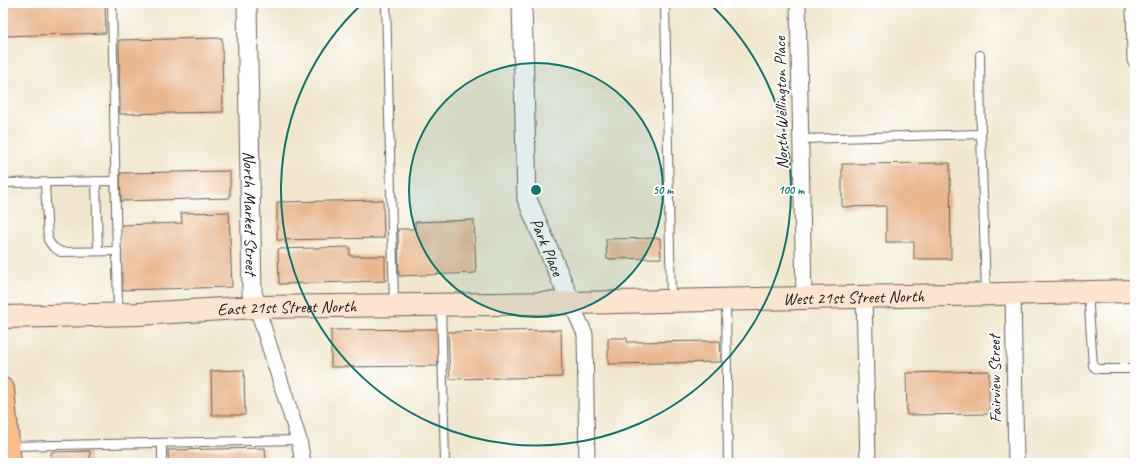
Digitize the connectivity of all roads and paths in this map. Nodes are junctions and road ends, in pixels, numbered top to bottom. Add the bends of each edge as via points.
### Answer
1 (112, 3) edge
2 (247, 3) edge
3 (386, 3) edge
4 (522, 3) edge
5 (665, 3) edge
6 (798, 3) edge
7 (1134, 3) edge
8 (980, 55) dead end
9 (1135, 60) edge
10 (981, 134) junction
11 (801, 138) junction
12 (96, 181) junction
13 (115, 181) junction
14 (3, 183) edge
15 (45, 183) junction
16 (98, 251) junction
17 (117, 251) junction
18 (1135, 291) edge
19 (1088, 292) junction
20 (986, 294) junction
21 (1013, 294) junction
22 (864, 297) junction
23 (804, 298) junction
24 (726, 300) junction
25 (671, 301) junction
26 (571, 303) junction
27 (441, 304) junction
28 (394, 305) junction
29 (257, 307) junction
30 (118, 314) junction
31 (3, 317) edge
32 (1135, 369) edge
33 (3, 388) edge
34 (299, 440) junction
35 (162, 443) junction
36 (9, 454) edge
37 (162, 463) edge
38 (303, 463) edge
39 (444, 463) edge
40 (587, 463) edge
41 (728, 463) edge
42 (868, 463) edge
43 (1016, 463) edge

1 - 13 lane
2 - 29 street, North Market Street via 252,293
3 - 28 lane
4 - 26 street, Park Place via 527,198
5 - 25 lane
6 - 11 street, North Wellington Place
7 - 9 street
8 - 10 lane
10 - 11 lane
10 - 20 lane
11 - 23 street, North Wellington Place
12 - 13 lane
12 - 15 lane
12 - 16 lane
13 - 17 lane
14 - 15 lane
15 - 16 lane via 48,240 53,247 61,252
16 - 17 lane
17 - 30 lane
18 - 19 main road, West 21st Street North
19 - 21 main road, West 21st Street North
19 - 32 lane via 1093,366 1099,369
20 - 21 main road, West 21st Street North
20 - 22 main road, West 21st Street North
21 - 43 street, Fairview Street
22 - 23 main road, West 21st Street North
22 - 42 street
23 - 24 main road, West 21st Street North
24 - 25 main road, West 21st Street North
24 - 41 lane
25 - 26 main road, West 21st Street North
26 - 27 main road, East 21st Street North
26 - 40 street, Park Place via 585,334
27 - 28 main road, East 21st Street North
27 - 39 lane
28 - 29 main road, East 21st Street North
29 - 30 main road, East 21st Street North
29 - 34 street, North Market Street
30 - 31 main road, East 21st Street North
33 - 36 main road
34 - 35 lane
34 - 38 street, North Market Street
35 - 36 lane
35 - 37 lane

